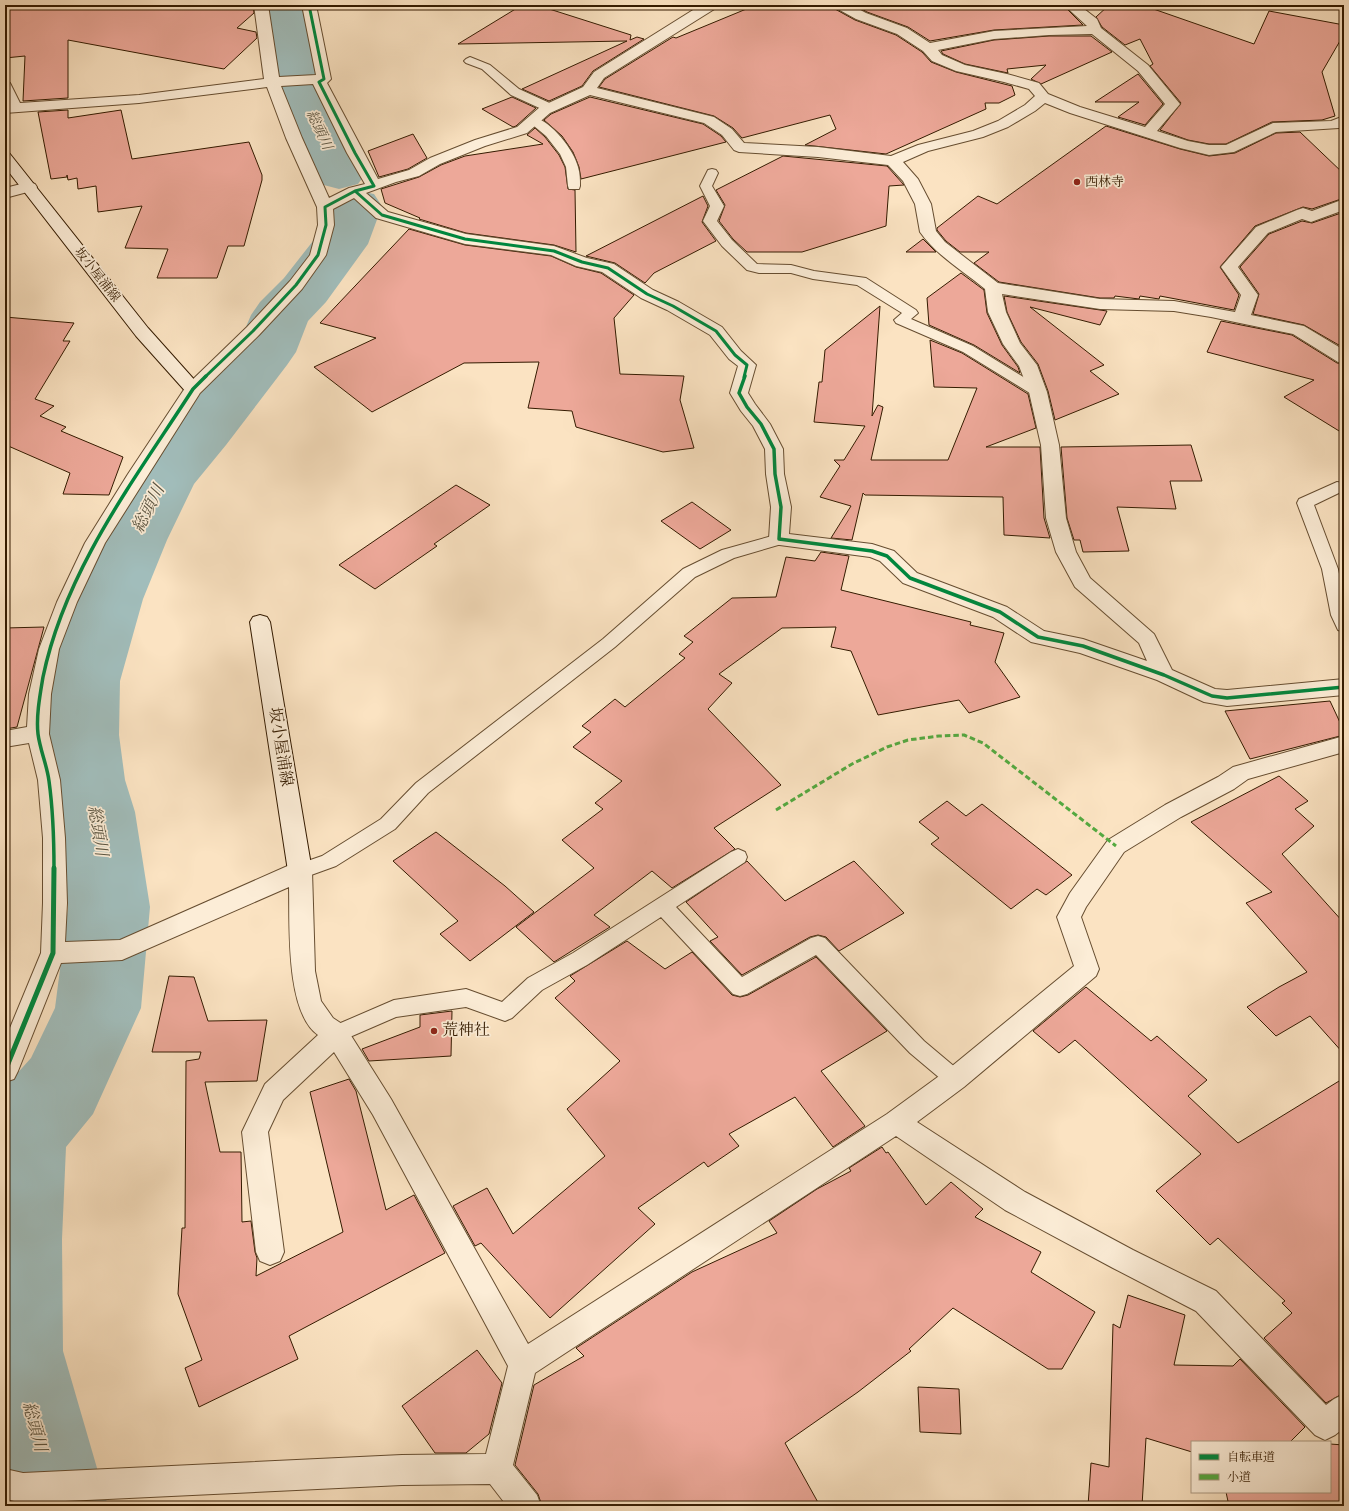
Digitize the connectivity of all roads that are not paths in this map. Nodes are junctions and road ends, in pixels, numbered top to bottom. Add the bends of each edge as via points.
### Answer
1 (260, 5) edge
2 (309, 5) edge
3 (711, 5) edge
4 (841, 5) edge
5 (1071, 5) edge
6 (1095, 30) junction
7 (928, 48) junction
8 (470, 61) dead end
9 (324, 79) junction
10 (272, 82) junction
11 (5, 86) edge
12 (588, 90) junction
13 (1043, 97) junction
14 (550, 108) junction
15 (10, 109) edge
16 (1344, 120) edge
17 (534, 121) junction
18 (1148, 133) junction
19 (5, 157) edge
20 (893, 161) junction
21 (712, 173) dead end
22 (374, 186) junction
23 (574, 186) dead end
24 (28, 187) junction
25 (355, 191) junction
26 (5, 193) edge
27 (1344, 204) edge
28 (325, 207) junction
29 (993, 287) junction
30 (1241, 318) junction
31 (1344, 358) edge
32 (193, 389) junction
33 (1038, 392) junction
34 (1337, 487) dead end
35 (779, 539) junction
36 (260, 622) dead end
37 (1344, 626) edge
38 (1164, 675) junction
39 (1344, 687) edge
40 (38, 734) junction
41 (5, 739) edge
42 (1344, 744) edge
43 (738, 857) dead end
44 (300, 871) junction
45 (663, 906) junction
46 (63, 953) junction
47 (336, 1034) junction
48 (5, 1071) edge
49 (955, 1079) junction
50 (896, 1122) junction
51 (270, 1252) dead end
52 (523, 1364) junction
53 (1344, 1409) edge
54 (497, 1469) junction
55 (14, 1486) edge
56 (526, 1506) edge

1 - 10 street
2 - 9 street
3 - 12 street via 599,75
4 - 7 street via 861,16 902,31
5 - 6 street via 1092,22
6 - 7 street via 994,35
6 - 18 street via 1143,68 1173,104
7 - 13 street via 937,58 961,68 1034,86
8 - 14 lane via 486,67 515,92
9 - 10 street
9 - 22 street via 319,82
10 - 15 street via 139,99
10 - 28 street
11 - 15 street
12 - 14 street
12 - 20 street via 709,120 727,132 739,147 818,152
13 - 18 street via 1109,122
13 - 20 street via 1003,124 978,134 923,148
14 - 17 street
16 - 18 street via 1328,126 1273,128 1229,149 1209,150
17 - 22 street via 522,130 480,143 435,161 414,173
17 - 23 lane via 542,123 565,153 572,166
19 - 24 street, 坂小屋浦線
20 - 29 street via 910,179 923,204 928,232 939,245
21 - 33 lane via 706,186 717,206 710,221 727,243 752,267 791,269 813,275 861,281 911,313 901,320 968,349
22 - 25 street
24 - 26 street
24 - 32 street, 坂小屋浦線 via 142,332
25 - 28 street
25 - 35 street via 382,215 465,240 554,251 582,262 608,268 647,294 716,331 746,365 739,393 746,407 761,424 774,449 775,474 781,507
27 - 30 street via 1310,217 1303,213 1262,230 1229,267 1250,295
28 - 32 street via 326,225 318,255 296,286
29 - 30 street via 1100,304 1174,306
29 - 33 street via 997,312 1012,344 1028,365
30 - 31 street via 1298,330
32 - 40 street via 95,543 67,602 49,649 40,694
33 - 38 street via 1050,445 1056,518 1066,552 1082,582 1146,639
34 - 37 lane via 1305,502 1330,570 1339,615
35 - 38 street via 872,550 888,556 910,578 1000,612 1038,637 1083,646
35 - 44 lane via 728,554 689,573 604,647 422,788 388,824 329,861
36 - 44 street, 坂小屋浦線
38 - 39 street via 1212,696 1226,698
40 - 41 street
40 - 46 street via 49,780 54,838 55,903
42 - 49 street via 1241,773 1116,846 1078,900 1069,918 1087,969
43 - 45 lane
44 - 46 street via 122,950
44 - 47 street, 坂小屋浦線 via 303,971 309,1001 324,1026
45 - 47 lane via 580,959 534,984 504,1012 466,998 394,1009
45 - 49 lane via 740,988 818,944 917,1047
46 - 48 street
47 - 51 street via 274,1092 255,1132
47 - 52 street, 坂小屋浦線 via 382,1107
49 - 50 street
50 - 52 street
50 - 53 street via 1015,1201 1206,1301 1325,1425
52 - 54 street
54 - 55 street via 402,1470 107,1485
54 - 56 street

